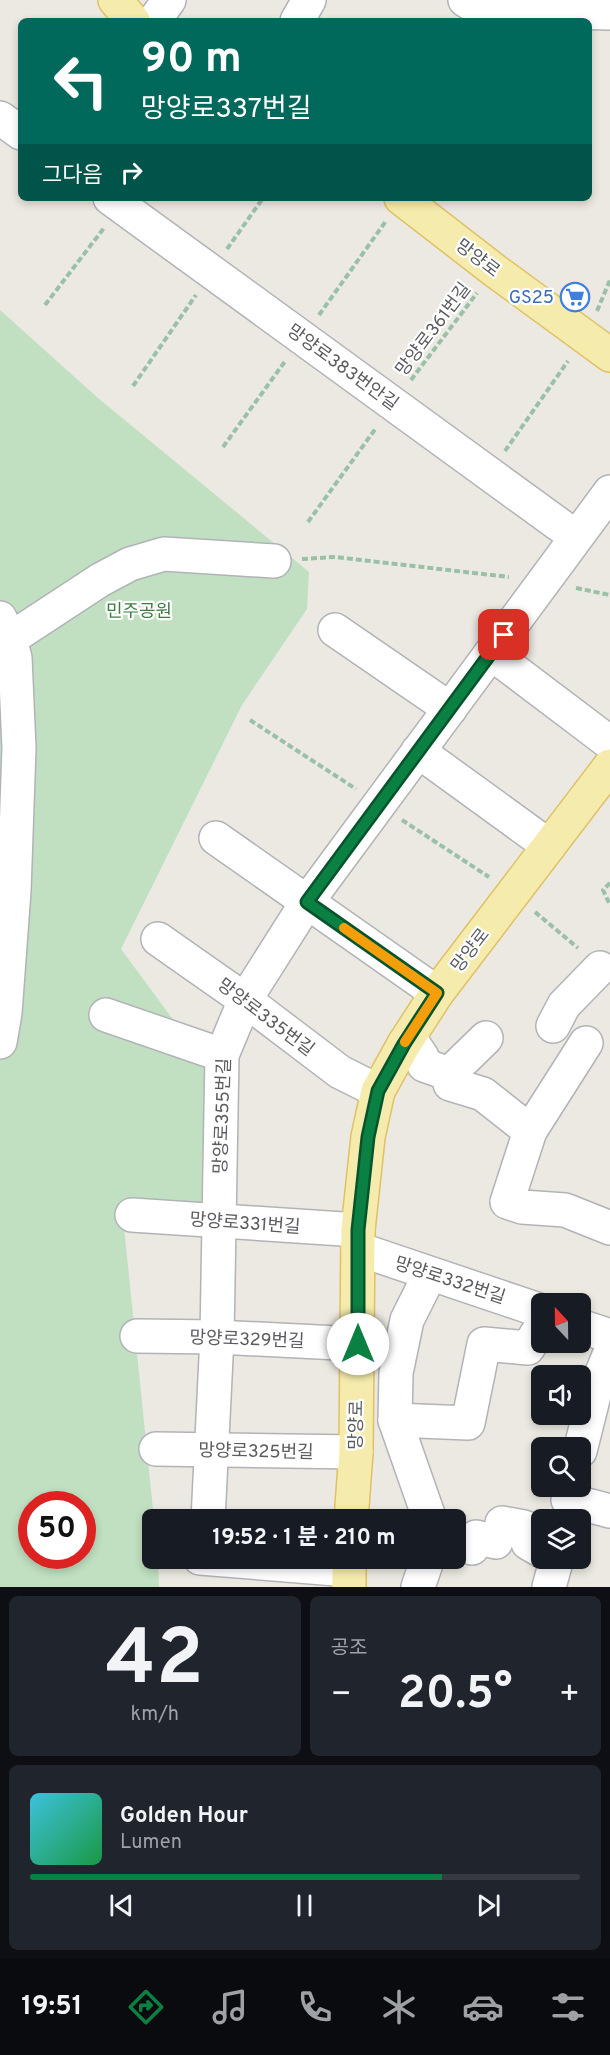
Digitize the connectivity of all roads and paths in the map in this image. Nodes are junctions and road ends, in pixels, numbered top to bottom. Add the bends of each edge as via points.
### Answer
1 (170, 0) edge
2 (309, 0) edge
3 (473, 8) edge
4 (595, 16) edge
5 (156, 18) edge
6 (299, 18) edge
7 (119, 201) edge
8 (261, 201) edge
9 (400, 201) edge
10 (406, 201) edge
11 (494, 270) junction
12 (211, 272) junction
13 (45, 305) dead end
14 (302, 338) junction
15 (598, 346) edge
16 (133, 386) dead end
17 (393, 404) junction
18 (223, 447) dead end
19 (489, 473) junction
20 (610, 492) edge
21 (308, 522) dead end
22 (576, 537) junction
23 (274, 561) joint
24 (544, 581) junction
25 (335, 630) dead end
26 (4, 636) edge
27 (491, 653) junction
28 (450, 709) junction
29 (610, 743) edge
30 (418, 751) junction
31 (610, 766) edge
32 (216, 838) dead end
33 (549, 846) junction
34 (610, 883) edge
35 (514, 894) junction
36 (307, 902) junction
37 (610, 905) edge
38 (158, 939) dead end
39 (600, 968) joint
40 (437, 993) junction
41 (244, 1000) junction
42 (106, 1015) dead end
43 (553, 1026) dead end
44 (486, 1038) dead end
45 (0, 1042) edge
46 (586, 1043) dead end
47 (404, 1044) junction
48 (222, 1056) junction
49 (449, 1074) junction
50 (378, 1091) junction
51 (530, 1131) junction
52 (132, 1215) dead end
53 (219, 1221) junction
54 (610, 1228) edge
55 (358, 1240) junction
56 (430, 1274) junction
57 (531, 1307) edge
58 (591, 1330) edge
59 (137, 1336) dead end
60 (610, 1336) edge
61 (217, 1337) junction
62 (531, 1343) edge
63 (358, 1344) junction
64 (610, 1353) edge
65 (395, 1420) junction
66 (584, 1437) edge
67 (156, 1449) dead end
68 (210, 1451) junction
69 (356, 1452) junction
70 (568, 1502) edge
71 (208, 1509) edge
72 (352, 1509) edge
73 (426, 1509) edge
74 (610, 1511) edge
75 (466, 1546) edge
76 (531, 1546) edge
77 (277, 1569) edge
78 (424, 1569) edge
79 (348, 1572) edge
80 (418, 1587) edge

1 - 5 street
2 - 6 street
3 - 4 street
7 - 12 street, 망양로383번안길
7 - 13 path
8 - 12 path
9 - 14 path
10 - 11 main road, 망양로
11 - 15 main road, 망양로
11 - 17 path, 망양로361번길
12 - 14 street, 망양로383번안길
12 - 16 path
14 - 17 street, 망양로383번안길
14 - 18 path
15 - 19 path
17 - 19 street, 망양로383번안길
17 - 21 path, 망양로361번길
19 - 22 street, 망양로383번안길
20 - 22 street, 망양로355번길
22 - 24 street, 망양로355번길
23 - 24 path via 335,557
23 - 26 street via 164,554 130,564
24 - 27 street, 망양로355번길
25 - 28 street
26 - 45 street via 15,658 19,748 14,891
27 - 28 street, 망양로355번길
27 - 29 street
28 - 30 street, 망양로355번길
30 - 33 street
30 - 36 street, 망양로355번길
31 - 33 main road, 망양로
32 - 36 street
33 - 35 main road, 망양로
34 - 37 path via 603,890
35 - 39 path
35 - 40 main road, 망양로
36 - 40 street
36 - 41 street, 망양로355번길
38 - 41 street, 망양로335번길
39 - 43 street via 564,1005
40 - 47 main road, 망양로
41 - 48 street, 망양로355번길
41 - 50 street, 망양로335번길 via 340,1072
42 - 48 street
44 - 49 street
46 - 51 street
47 - 49 street via 414,1045 424,1065
47 - 50 main road, 망양로
48 - 53 street, 망양로355번길
49 - 51 street via 450,1084 483,1094
50 - 55 main road, 망양로 via 368,1137
51 - 54 street via 507,1203 565,1210
52 - 53 street, 망양로331번길
53 - 55 street, 망양로331번길
53 - 61 street, 망양로355번길
55 - 56 street, 망양로332번길
55 - 63 main road, 망양로
56 - 57 street, 망양로332번길
56 - 65 street via 407,1320 396,1373
58 - 60 street
59 - 61 street, 망양로329번길
61 - 63 street, 망양로329번길
61 - 68 street, 망양로355번길
62 - 65 street via 528,1348 484,1344 468,1423
63 - 69 main road, 망양로
64 - 66 street via 596,1387
65 - 73 street
67 - 68 street, 망양로325번길
68 - 69 street, 망양로325번길
68 - 71 street, 망양로355번길
69 - 72 main road, 망양로
70 - 74 street
75 - 76 street via 472,1548 476,1537 524,1527
77 - 79 street
78 - 80 street

